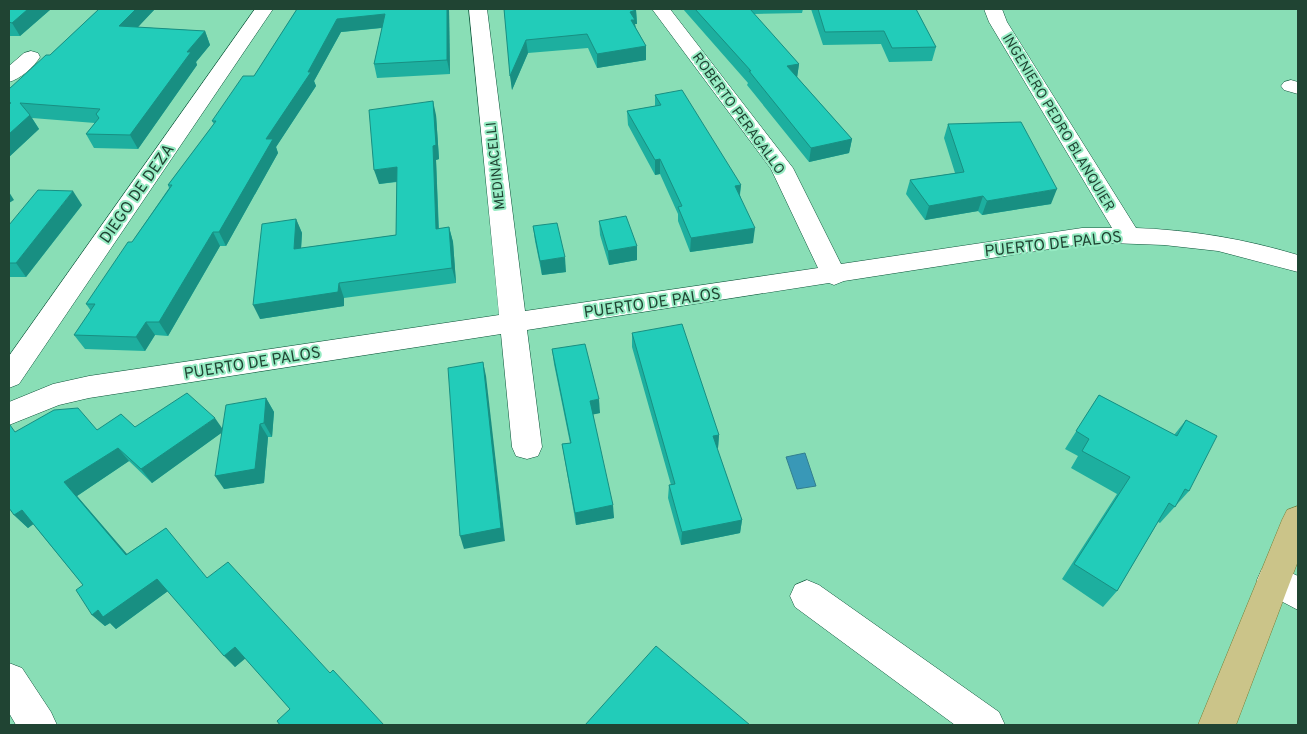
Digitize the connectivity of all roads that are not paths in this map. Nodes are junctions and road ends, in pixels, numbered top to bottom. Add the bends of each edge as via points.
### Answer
1 (264, 9) edge
2 (478, 9) edge
3 (661, 9) edge
4 (993, 9) edge
5 (30, 56) dead end
6 (9, 76) edge
7 (1128, 234) junction
8 (1298, 264) edge
9 (834, 276) junction
10 (513, 323) junction
11 (9, 377) edge
12 (9, 414) edge
13 (526, 447) dead end
14 (1298, 520) edge
15 (1286, 587) edge
16 (807, 596) dead end
17 (9, 681) edge
18 (38, 725) edge
19 (986, 725) edge
20 (1217, 725) edge

1 - 11 street, DIEGO DE DEZA
2 - 10 street, MEDINACELLI
3 - 9 street, ROBERTO PERAGALLO via 782,168
4 - 7 street, INGENIERO PEDRO BLANQUIER
5 - 6 street
7 - 8 street, PUERTO DE PALOS via 1182,237 1236,247
7 - 9 street, PUERTO DE PALOS via 1082,236 1001,247
9 - 10 street, PUERTO DE PALOS
10 - 12 street, PUERTO DE PALOS via 89,387 53,395
10 - 13 street, MEDINACELLI
14 - 15 main road
15 - 20 main road
16 - 19 street
17 - 18 street

